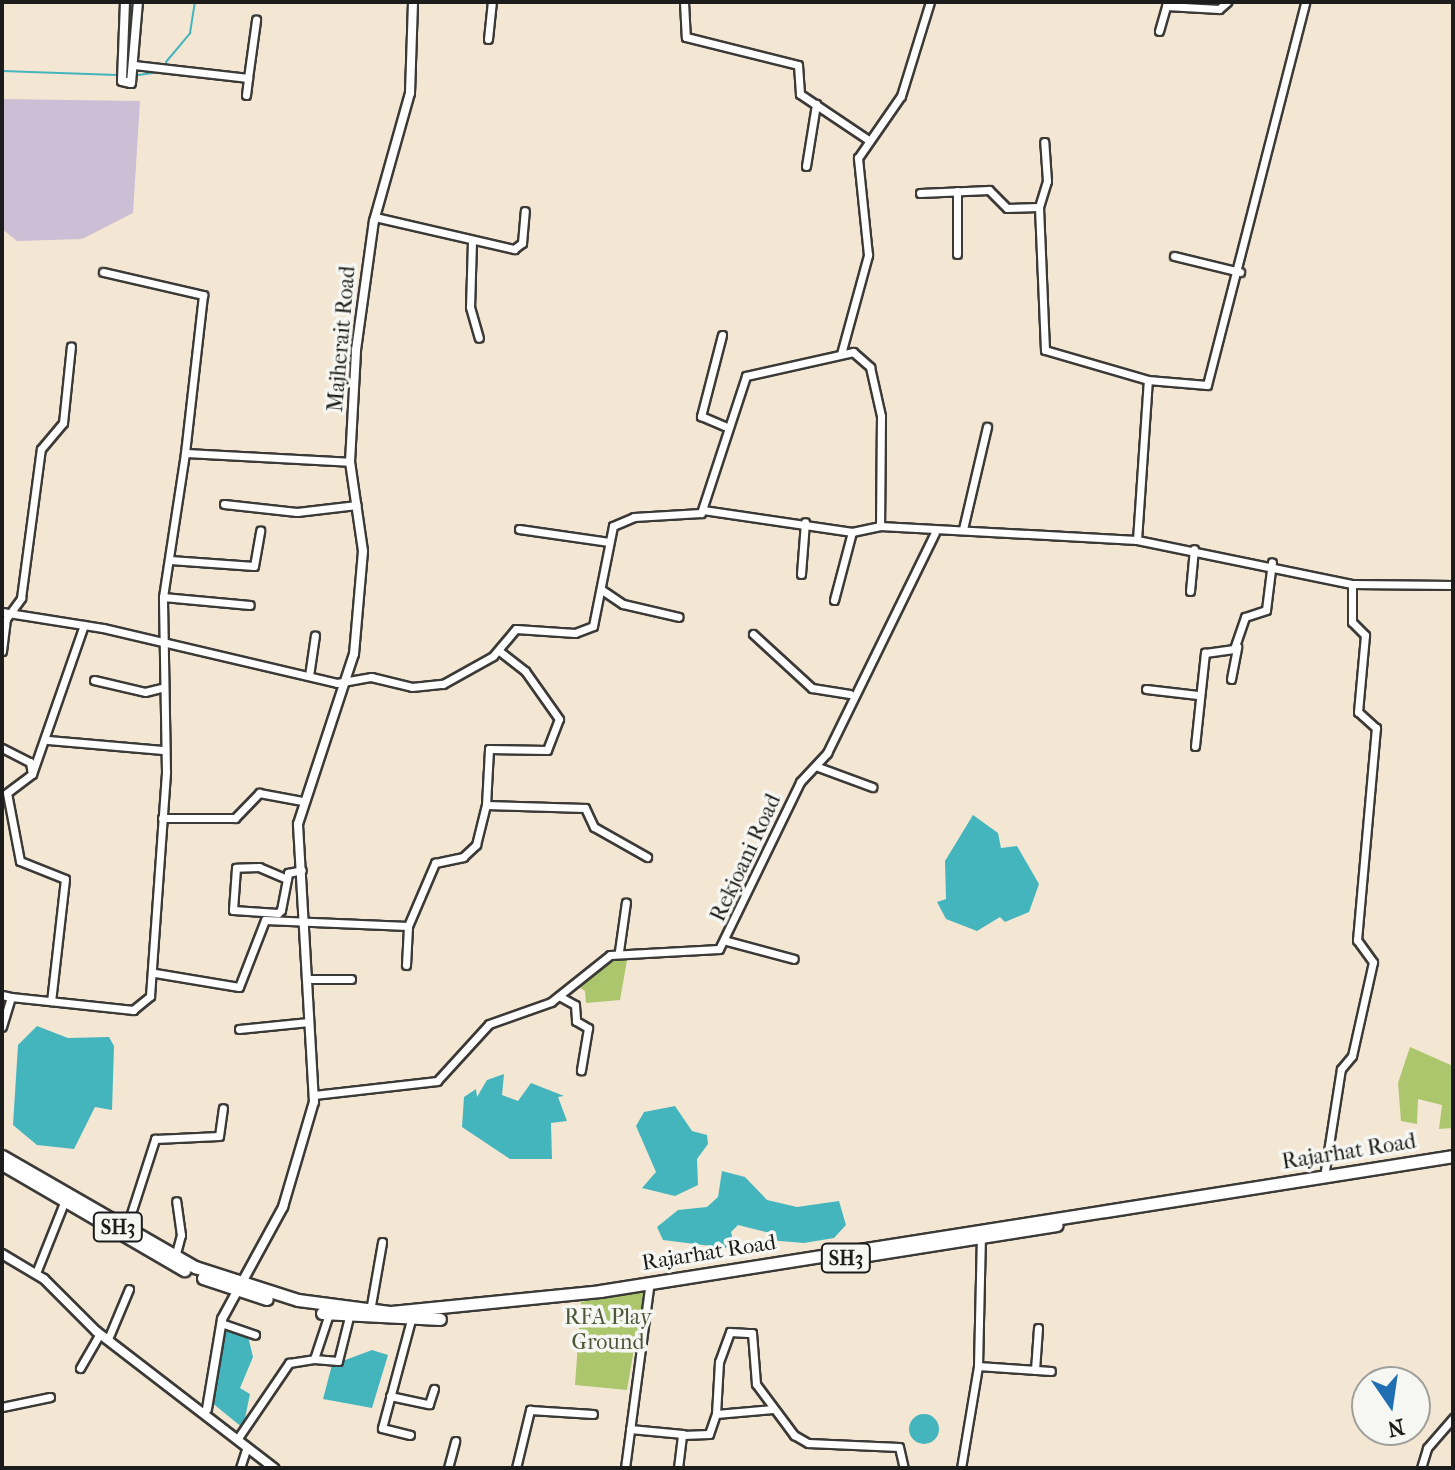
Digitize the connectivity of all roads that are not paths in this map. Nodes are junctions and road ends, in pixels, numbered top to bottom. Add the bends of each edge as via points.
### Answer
1 (125, 2) edge
2 (138, 2) edge
3 (413, 2) edge
4 (492, 2) edge
5 (684, 2) edge
6 (930, 2) edge
7 (1227, 2) edge
8 (1305, 2) edge
9 (256, 20) dead end
10 (1159, 31) dead end
11 (488, 39) dead end
12 (134, 65) junction
13 (248, 78) junction
14 (246, 95) dead end
15 (816, 104) junction
16 (867, 139) junction
17 (1044, 142) dead end
18 (806, 166) dead end
19 (957, 191) junction
20 (920, 193) dead end
21 (1039, 207) junction
22 (525, 211) dead end
23 (375, 217) junction
24 (472, 241) junction
25 (957, 254) dead end
26 (1174, 256) dead end
27 (103, 272) dead end
28 (1240, 272) junction
29 (722, 335) dead end
30 (479, 338) dead end
31 (71, 346) dead end
32 (841, 354) junction
33 (1148, 380) junction
34 (727, 427) junction
35 (987, 427) dead end
36 (185, 453) junction
37 (350, 462) junction
38 (224, 504) dead end
39 (357, 505) junction
40 (703, 510) junction
41 (805, 522) junction
42 (880, 526) junction
43 (519, 529) dead end
44 (963, 529) junction
45 (260, 531) dead end
46 (852, 532) junction
47 (935, 533) junction
48 (1137, 540) junction
49 (609, 542) junction
50 (1194, 549) junction
51 (170, 560) junction
52 (1272, 562) junction
53 (801, 574) dead end
54 (1352, 584) junction
55 (1453, 585) edge
56 (602, 590) junction
57 (1190, 591) dead end
58 (163, 597) junction
59 (834, 600) dead end
60 (250, 605) dead end
61 (7, 612) edge
62 (679, 617) dead end
63 (84, 625) junction
64 (753, 634) dead end
65 (315, 635) dead end
66 (162, 641) junction
67 (1237, 647) junction
68 (2, 651) edge
69 (499, 651) junction
70 (309, 676) junction
71 (1231, 679) dead end
72 (94, 680) dead end
73 (349, 684) junction
74 (161, 688) junction
75 (1146, 689) dead end
76 (850, 694) junction
77 (1198, 695) junction
78 (48, 740) junction
79 (1195, 746) dead end
80 (2, 748) edge
81 (163, 750) junction
82 (818, 767) junction
83 (32, 774) junction
84 (872, 787) dead end
85 (302, 801) junction
86 (486, 805) junction
87 (162, 818) junction
88 (647, 857) dead end
89 (302, 870) junction
90 (287, 879) junction
91 (626, 902) dead end
92 (303, 920) junction
93 (408, 926) junction
94 (727, 941) junction
95 (619, 951) junction
96 (794, 959) dead end
97 (406, 965) dead end
98 (155, 973) junction
99 (306, 979) junction
100 (351, 979) dead end
101 (6, 996) edge
102 (559, 996) junction
103 (51, 1001) junction
104 (309, 1022) junction
105 (2, 1027) edge
106 (239, 1029) dead end
107 (581, 1070) dead end
108 (314, 1095) junction
109 (223, 1108) dead end
110 (2, 1156) edge
111 (1453, 1156) edge
112 (1453, 1163) edge
113 (2, 1164) edge
114 (1324, 1177) junction
115 (176, 1201) dead end
116 (63, 1205) junction
117 (126, 1231) junction
118 (981, 1236) junction
119 (382, 1242) dead end
120 (3, 1257) edge
121 (175, 1257) junction
122 (36, 1273) junction
123 (240, 1288) junction
124 (129, 1289) dead end
125 (649, 1289) junction
126 (370, 1311) junction
127 (329, 1314) junction
128 (349, 1317) junction
129 (411, 1320) junction
130 (221, 1323) junction
131 (1038, 1328) dead end
132 (255, 1335) dead end
133 (104, 1336) junction
134 (314, 1359) junction
135 (978, 1366) junction
136 (80, 1368) dead end
137 (1035, 1370) junction
138 (1051, 1371) dead end
139 (434, 1389) dead end
140 (390, 1396) junction
141 (50, 1397) dead end
142 (2, 1407) edge
143 (207, 1409) junction
144 (773, 1409) junction
145 (593, 1414) dead end
146 (716, 1414) junction
147 (1453, 1418) edge
148 (630, 1429) junction
149 (683, 1434) junction
150 (410, 1435) dead end
151 (238, 1438) junction
152 (455, 1441) dead end
153 (247, 1447) junction
154 (240, 1468) edge
155 (274, 1468) edge
156 (448, 1468) edge
157 (516, 1468) edge
158 (625, 1468) edge
159 (678, 1468) edge
160 (904, 1468) edge
161 (961, 1468) edge
162 (1421, 1468) edge

1 - 12 street via 123,82 132,82
2 - 12 street
3 - 23 street, Majherait Road via 410,93
4 - 11 street
5 - 15 street via 686,37 798,65 800,94
6 - 16 street via 901,96
7 - 10 street via 1219,9 1166,6
8 - 28 street
9 - 13 street
12 - 13 street
13 - 14 street
15 - 16 street
15 - 18 street
16 - 32 street via 855,182 868,255
17 - 21 street via 1047,181
19 - 20 street
19 - 21 street via 989,190 1011,209
19 - 25 street
21 - 33 street via 1045,350
22 - 24 street via 519,247
23 - 24 street
23 - 37 street, Majherait Road via 361,295
24 - 30 street via 470,307
26 - 28 street
27 - 36 street via 203,295
28 - 33 street via 1207,385
29 - 34 street via 701,416
31 - 61 street via 63,423 41,449 21,598
32 - 34 street via 751,373
32 - 42 street via 864,357 874,379
33 - 48 street
34 - 40 street
35 - 44 street
36 - 37 street
36 - 51 street
37 - 39 street, Majherait Road
38 - 39 street via 297,512
39 - 73 street, Majherait Road via 362,597
40 - 41 street
40 - 49 street via 620,519
41 - 46 street
41 - 53 street
42 - 46 street
42 - 47 street
43 - 49 street
44 - 47 street
44 - 48 street
45 - 51 street via 254,566
46 - 59 street
47 - 76 street, Rekjoani Road
48 - 50 street
49 - 56 street
50 - 52 street
50 - 57 street
51 - 58 street
52 - 54 street
52 - 67 street via 1266,610 1245,617
54 - 55 street
54 - 114 street via 1352,622 1365,635 1358,712 1376,728 1357,940 1373,962 1352,1056 1341,1069
56 - 62 street via 623,604
56 - 69 street via 597,616 586,630 516,629
58 - 60 street
58 - 66 street
61 - 63 street
61 - 68 street
63 - 66 street
63 - 78 street
64 - 76 street via 812,688
65 - 70 street
66 - 70 street
66 - 74 street
67 - 71 street
67 - 77 street via 1207,650
69 - 73 street via 443,684 412,687 371,677
69 - 86 street via 525,671 559,719 547,750 489,749
70 - 73 street
72 - 74 street via 145,692
73 - 85 street
74 - 81 street
75 - 77 street
76 - 82 street, Rekjoani Road
77 - 79 street
78 - 81 street
78 - 83 street
80 - 83 street via 30,762
81 - 87 street
82 - 84 street
82 - 94 street, Rekjoani Road via 800,782
83 - 103 street via 7,793 20,861 65,879
85 - 87 street via 259,793 235,818
85 - 89 street
86 - 88 street via 585,808 594,827
86 - 93 street via 476,845 435,863
87 - 98 street
89 - 90 street
89 - 92 street
90 - 90 street via 278,913 233,910 236,868 259,867
91 - 95 street
92 - 93 street via 337,929
92 - 98 street via 265,920 239,987
92 - 99 street
93 - 97 street
94 - 95 street, Rekjoani Road via 705,952
94 - 96 street
95 - 102 street
98 - 103 street via 142,1009
99 - 100 street
99 - 104 street
101 - 103 street
101 - 105 street
102 - 107 street via 588,1028
102 - 108 street via 501,1017 430,1084
104 - 106 street
104 - 108 street
108 - 123 street via 283,1207
109 - 117 street via 219,1136 155,1139
110 - 117 main road, Rajarhat Road / SH3
111 - 114 main road, Rajarhat Road / SH3
112 - 118 main road, Rajarhat Road / SH3
113 - 116 main road, Rajarhat Road / SH3
114 - 126 main road, Rajarhat Road / SH3 via 600,1291 455,1310
115 - 121 street via 181,1235
116 - 122 street
116 - 123 main road, Rajarhat Road / SH3 via 144,1252
117 - 121 main road, Rajarhat Road / SH3
118 - 125 main road, Rajarhat Road / SH3
118 - 135 street
119 - 126 street
120 - 122 street
121 - 123 main road, Rajarhat Road / SH3
122 - 133 street
123 - 126 main road, Rajarhat Road / SH3
123 - 127 main road, Rajarhat Road / SH3
123 - 130 street
124 - 133 street
125 - 129 main road, Rajarhat Road / SH3
125 - 148 street
127 - 128 main road, Rajarhat Road / SH3
127 - 134 street
128 - 129 main road, Rajarhat Road / SH3
128 - 134 street via 338,1361
129 - 140 street
130 - 132 street
130 - 143 street
131 - 137 street
133 - 136 street
133 - 143 street
134 - 151 street via 289,1363
135 - 137 street
135 - 161 street
137 - 138 street
139 - 140 street via 429,1404
140 - 150 street via 382,1428
141 - 142 street
143 - 151 street
144 - 146 street
144 - 146 street via 753,1375 752,1333 739,1329 725,1337
144 - 160 street via 802,1440 899,1447
145 - 157 street via 530,1410
146 - 149 street via 709,1434
147 - 162 street via 1427,1448
148 - 149 street
148 - 158 street
149 - 159 street
151 - 153 street
152 - 156 street
153 - 154 street
153 - 155 street

